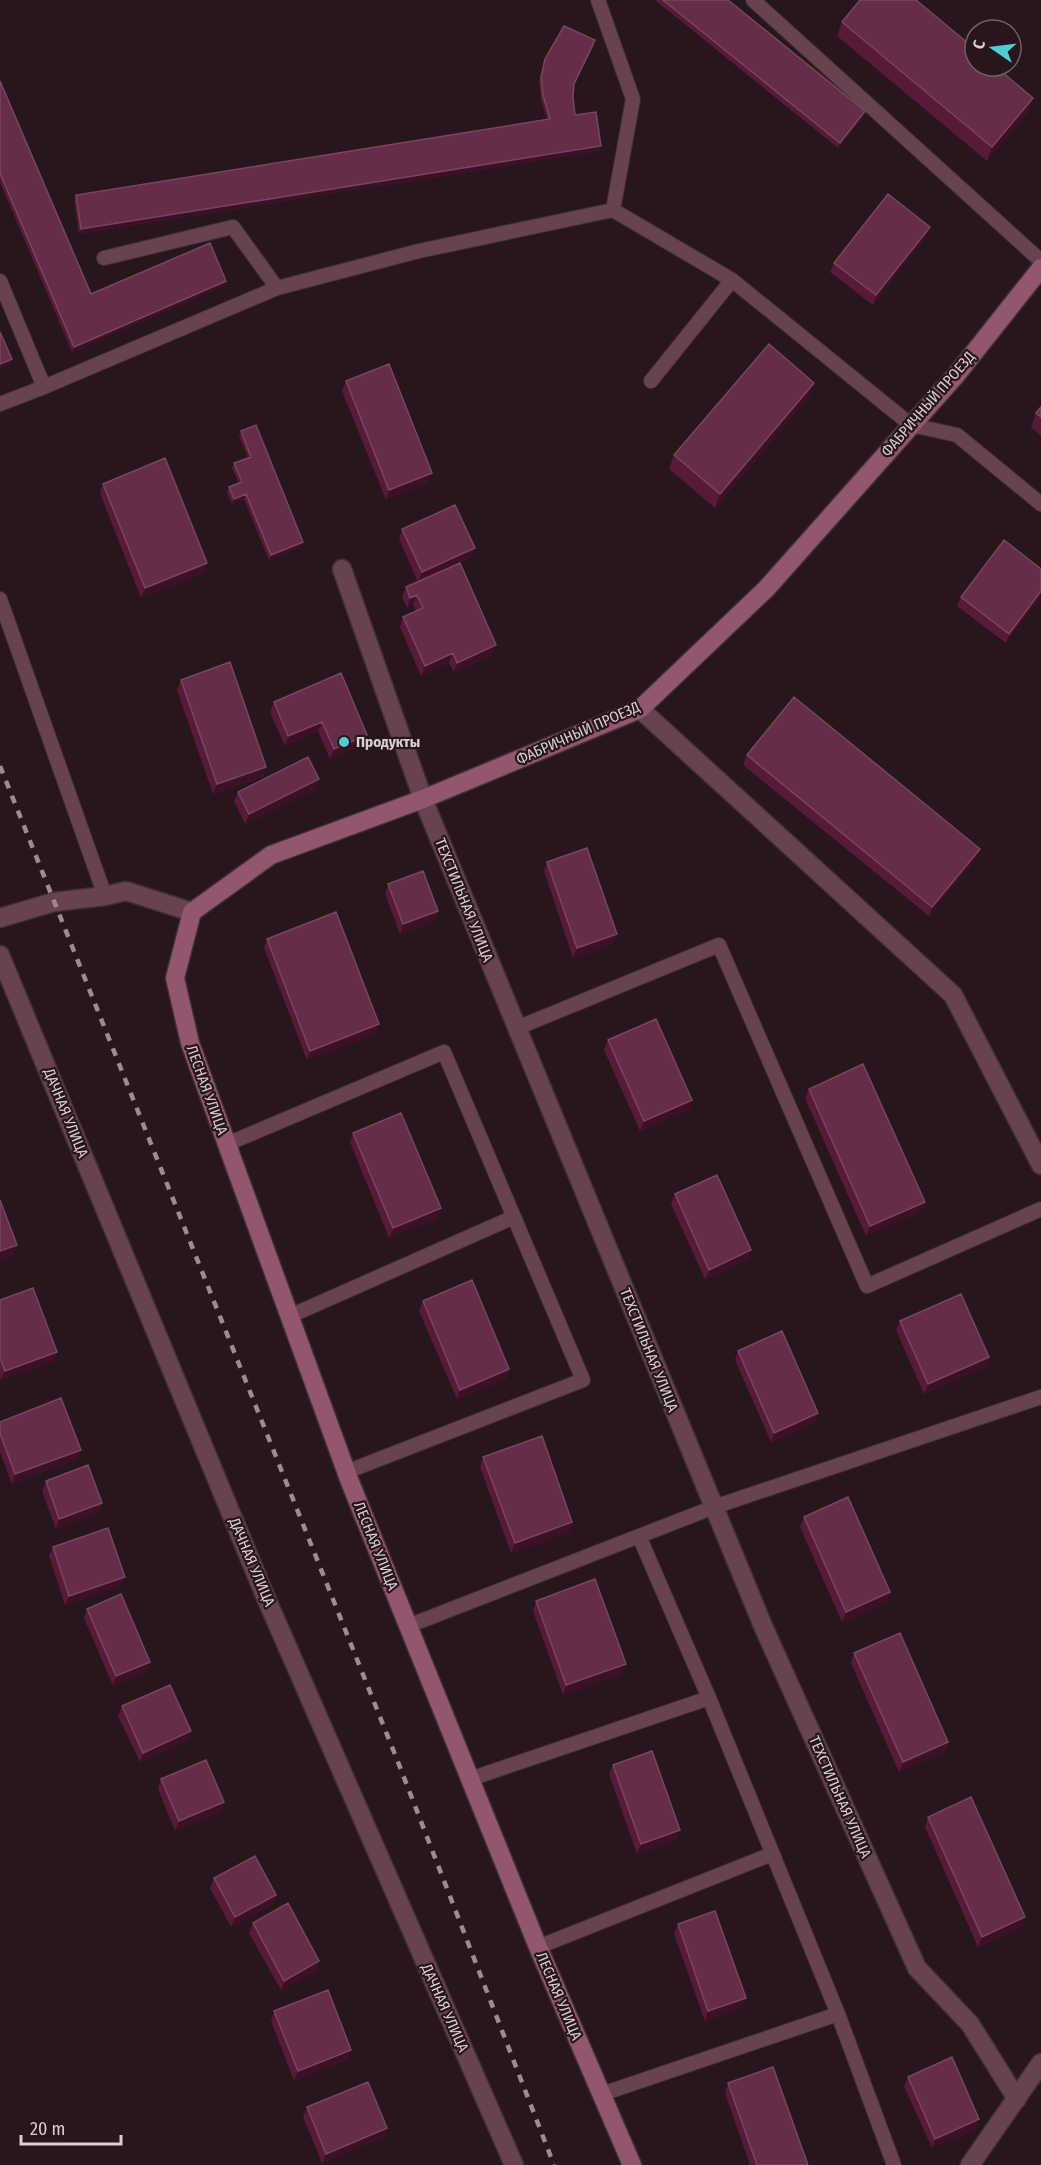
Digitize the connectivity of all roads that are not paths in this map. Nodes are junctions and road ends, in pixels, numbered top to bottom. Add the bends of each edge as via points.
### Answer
1 (598, 0) edge
2 (753, 0) edge
3 (613, 210) junction
4 (104, 258) dead end
5 (1041, 261) edge
6 (1041, 268) edge
7 (732, 280) junction
8 (0, 281) edge
9 (277, 288) junction
10 (651, 381) dead end
11 (44, 387) junction
12 (0, 404) edge
13 (911, 424) junction
14 (1041, 504) edge
15 (342, 569) dead end
16 (0, 598) edge
17 (640, 709) junction
18 (423, 799) junction
19 (105, 896) junction
20 (192, 912) junction
21 (0, 918) edge
22 (0, 955) edge
23 (517, 1028) junction
24 (227, 1144) junction
25 (1041, 1165) edge
26 (1041, 1209) edge
27 (514, 1217) junction
28 (290, 1316) junction
29 (1041, 1397) edge
30 (346, 1472) junction
31 (714, 1507) junction
32 (639, 1536) junction
33 (408, 1626) junction
34 (709, 1698) junction
35 (470, 1779) junction
36 (772, 1854) junction
37 (538, 1947) junction
38 (838, 2014) junction
39 (1041, 2063) edge
40 (602, 2094) junction
41 (1017, 2099) junction
42 (514, 2165) edge
43 (632, 2165) edge
44 (894, 2165) edge
45 (970, 2165) edge

1 - 3 lane via 633,99
2 - 5 lane
3 - 7 lane
3 - 9 lane via 419,251
4 - 9 lane via 233,227
6 - 13 street, ФАБРИЧНЫЙ ПРОЕЗД via 957,374
7 - 10 lane
7 - 13 lane
8 - 11 lane
9 - 11 lane
11 - 12 lane
13 - 14 lane via 957,435
13 - 17 street, ФАБРИЧНЫЙ ПРОЕЗД via 767,588
15 - 18 street, ТЕХСТИЛЬНАЯ УЛИЦА
16 - 19 lane
17 - 18 street, ФАБРИЧНЫЙ ПРОЕЗД
17 - 25 street via 953,995
18 - 20 street, ФАБРИЧНЫЙ ПРОЕЗД via 272,855
18 - 23 street, ТЕХСТИЛЬНАЯ УЛИЦА
19 - 20 street via 126,891
19 - 21 street via 54,902
20 - 24 street, ЛЕСНАЯ УЛИЦА via 175,978 190,1043
22 - 42 street, ДАЧНАЯ УЛИЦА via 266,1598
23 - 26 lane via 718,945 867,1286
23 - 31 street, ТЕХСТИЛЬНАЯ УЛИЦА
24 - 27 lane via 444,1052
24 - 28 street, ЛЕСНАЯ УЛИЦА
27 - 28 lane
27 - 30 lane via 583,1380
28 - 30 street, ЛЕСНАЯ УЛИЦА
29 - 31 lane
30 - 33 street, ЛЕСНАЯ УЛИЦА
31 - 32 lane
31 - 41 street, ТЕХСТИЛЬНАЯ УЛИЦА via 763,1626 917,1968 970,2024
32 - 33 lane
32 - 34 lane
33 - 35 street, ЛЕСНАЯ УЛИЦА
34 - 35 lane
34 - 36 lane
35 - 37 street, ЛЕСНАЯ УЛИЦА
36 - 37 lane
36 - 38 lane
37 - 40 street, ЛЕСНАЯ УЛИЦА
38 - 40 lane
38 - 44 lane
39 - 41 street
40 - 43 street, ЛЕСНАЯ УЛИЦА
41 - 45 street

